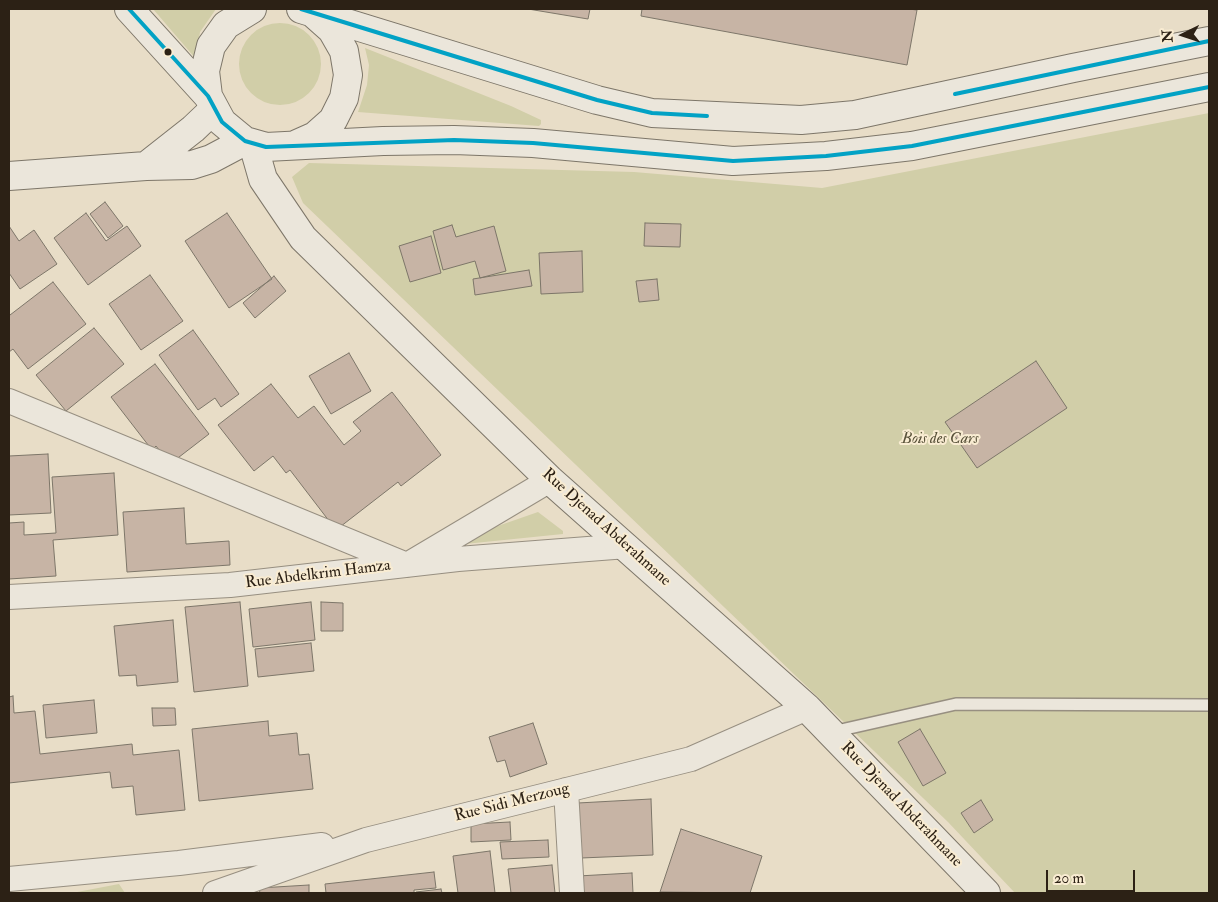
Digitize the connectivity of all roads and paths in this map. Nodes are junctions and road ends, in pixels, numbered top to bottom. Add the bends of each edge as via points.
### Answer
1 (129, 9) edge
2 (252, 9) edge
3 (307, 11) edge
4 (1209, 41) edge
5 (1209, 87) edge
6 (210, 103) junction
7 (249, 142) junction
8 (293, 145) junction
9 (146, 166) junction
10 (9, 176) edge
11 (9, 401) edge
12 (550, 480) junction
13 (627, 546) junction
14 (407, 565) junction
15 (9, 597) edge
16 (1209, 705) edge
17 (807, 708) junction
18 (830, 732) junction
19 (566, 790) junction
20 (366, 840) junction
21 (9, 879) edge
22 (215, 893) edge
23 (572, 893) edge
24 (986, 893) edge

1 - 6 main road
2 - 6 main road via 226,25 211,46 205,71
3 - 4 main road via 596,100 652,113 801,120 855,116
3 - 8 main road via 332,30 344,51 348,75 344,98 333,120 315,136
5 - 8 main road via 912,146 826,156 733,161 533,143 454,140
6 - 7 main road via 232,133
6 - 9 main road via 193,129
7 - 8 main road via 280,147
7 - 9 main road via 192,165
7 - 12 main road, Rue Djenad Abderahmane via 263,179 303,238
9 - 10 main road
11 - 14 street
12 - 13 main road, Rue Djenad Abderahmane
12 - 14 street
13 - 14 street, Rue Abdelkrim Hamza
13 - 17 main road, Rue Djenad Abderahmane
14 - 15 street, Rue Abdelkrim Hamza via 230,585
16 - 18 lane via 956,704
17 - 18 main road, Rue Djenad Abderahmane
17 - 19 street, Rue Sidi Merzoug via 691,759
18 - 24 main road, Rue Djenad Abderahmane
19 - 20 street, Rue Sidi Merzoug
19 - 23 street
20 - 21 street via 179,863
20 - 22 street, Rue Sidi Merzoug

